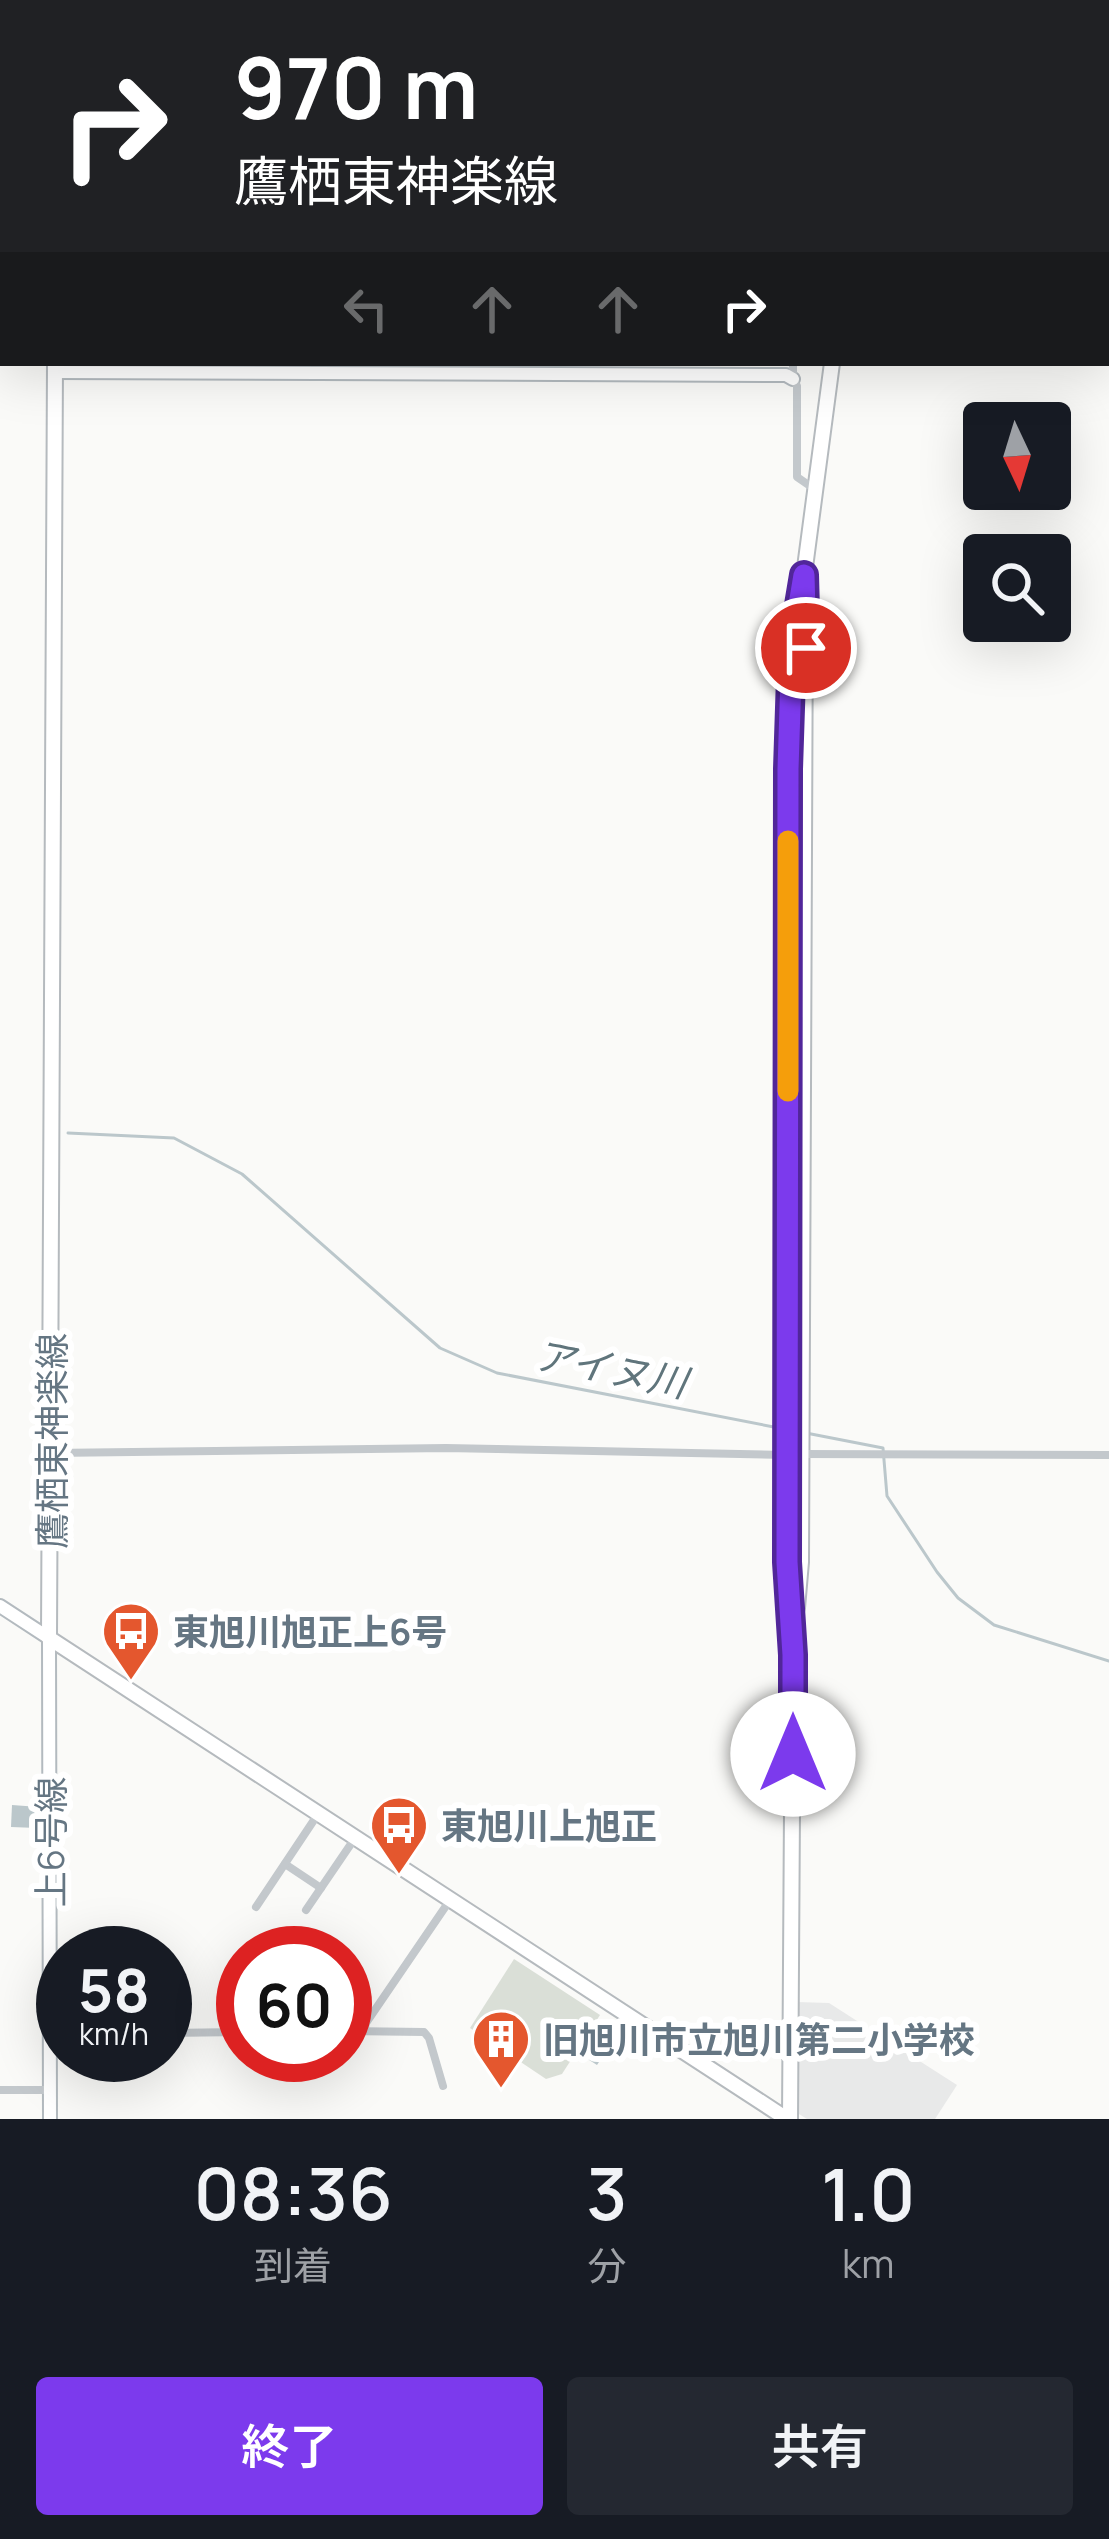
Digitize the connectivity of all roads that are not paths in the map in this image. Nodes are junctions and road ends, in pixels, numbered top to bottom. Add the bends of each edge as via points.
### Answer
1 (793, 366) edge
2 (832, 366) edge
3 (55, 367) edge
4 (793, 379) junction
5 (815, 489) junction
6 (794, 1447) junction
7 (51, 1453) junction
8 (1109, 1455) edge
9 (0, 1606) edge
10 (49, 1638) junction
11 (319, 1813) junction
12 (356, 1837) junction
13 (285, 1864) junction
14 (321, 1888) junction
15 (450, 1898) junction
16 (256, 1907) dead end
17 (306, 1910) dead end
18 (55, 1926) edge
19 (372, 2015) edge
20 (372, 2031) edge
21 (51, 2082) edge
22 (442, 2086) dead end
23 (0, 2090) edge
24 (50, 2090) junction
25 (50, 2119) edge
26 (789, 2119) edge

1 - 4 street
2 - 5 main road
3 - 4 street
3 - 7 main road, 鷹栖東神楽線
4 - 5 street via 797,477
5 - 6 main road via 804,575
6 - 7 street
6 - 8 street via 884,1456
6 - 26 main road via 801,1562
7 - 10 main road, 鷹栖東神楽線
9 - 10 street
10 - 11 main road
10 - 18 street, 上6号線
11 - 12 main road
11 - 13 street
12 - 14 street
12 - 15 main road
13 - 14 street
13 - 16 street
14 - 17 street
15 - 19 street
15 - 26 main road
20 - 22 street via 424,2032
21 - 24 street, 上6号線
23 - 24 street
24 - 25 street, 上6号線

